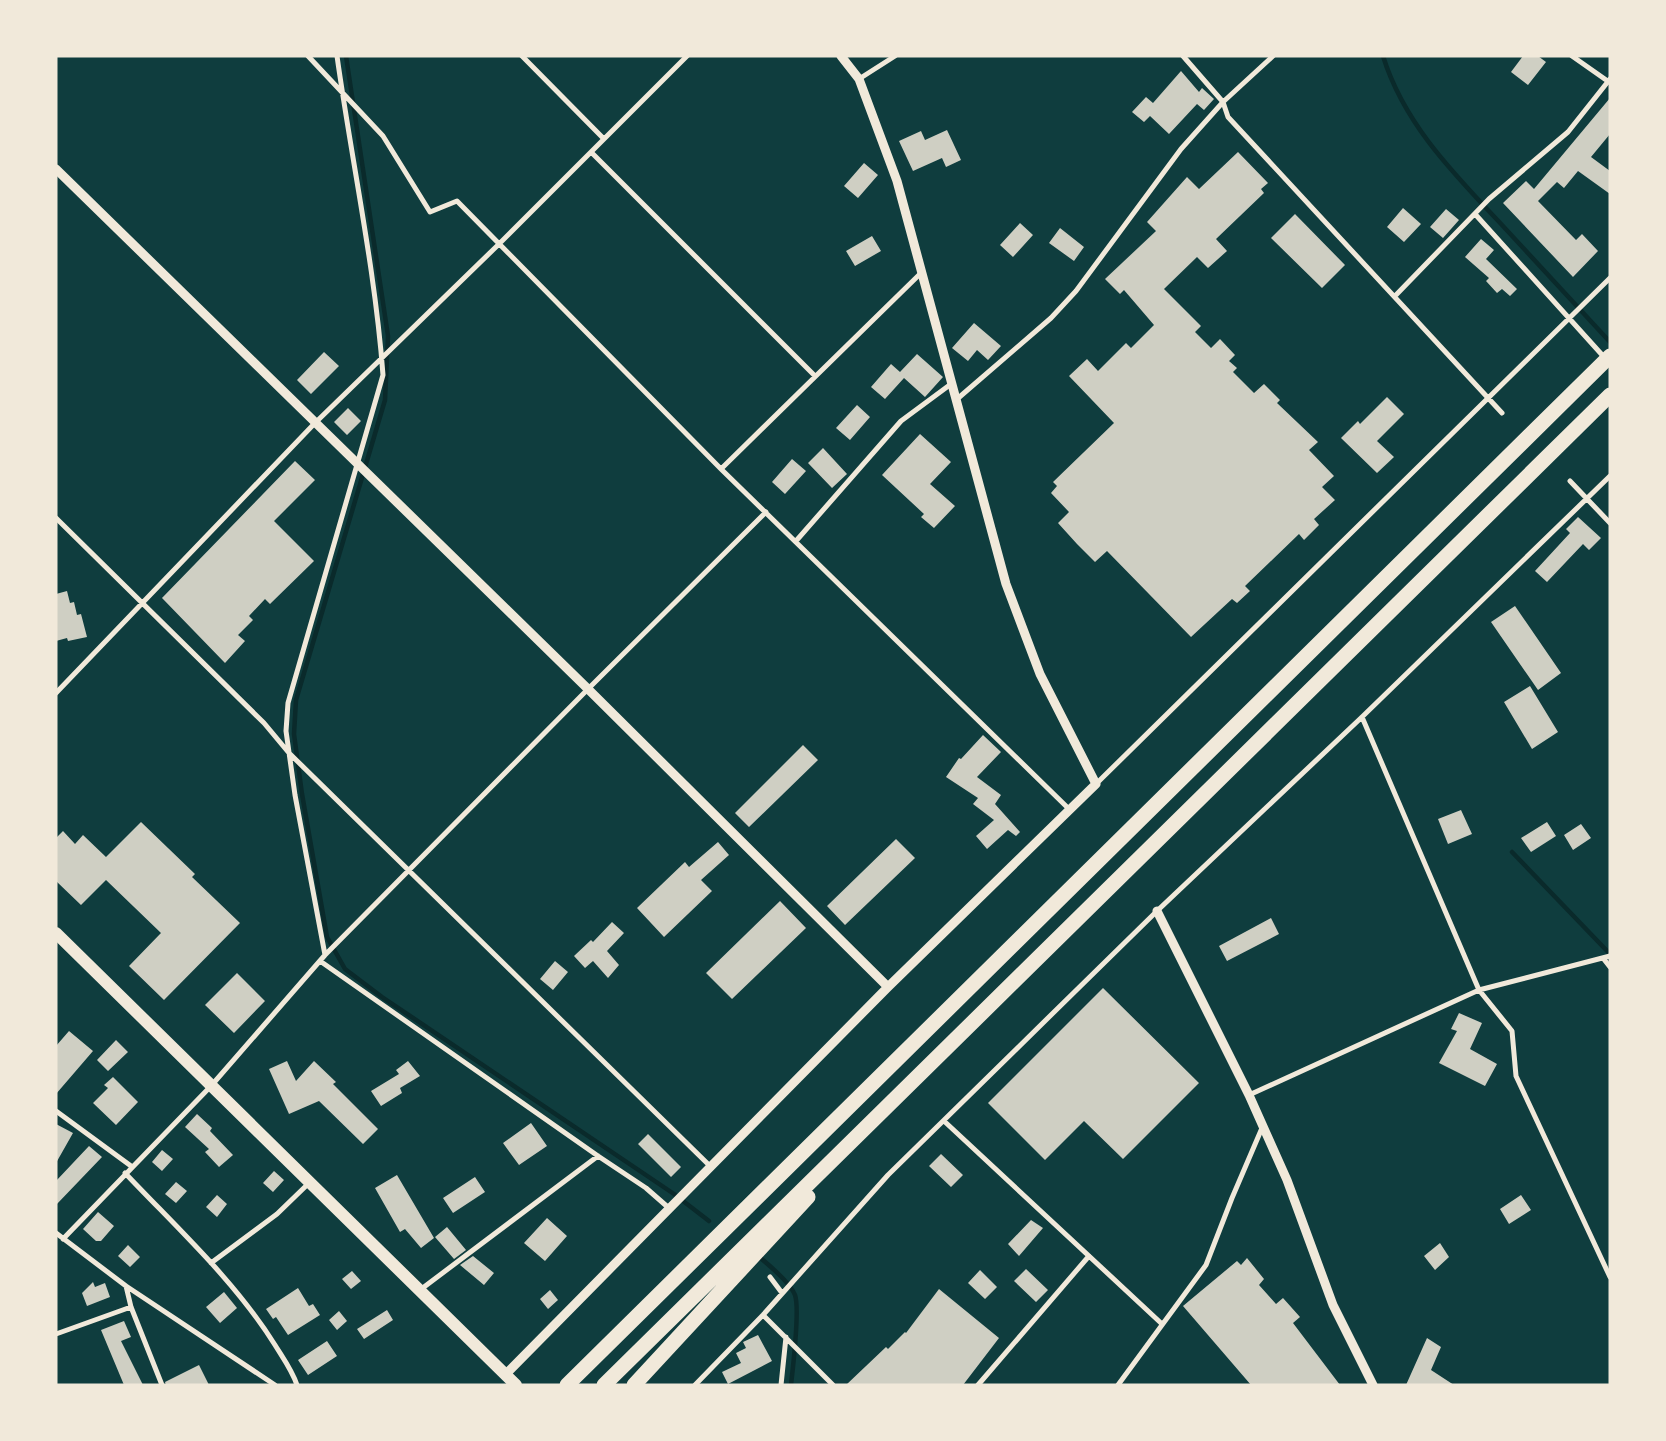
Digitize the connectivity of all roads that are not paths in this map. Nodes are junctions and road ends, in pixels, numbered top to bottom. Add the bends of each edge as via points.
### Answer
1 (308, 56) edge
2 (337, 56) edge
3 (522, 56) edge
4 (687, 56) edge
5 (841, 56) edge
6 (895, 56) edge
7 (1182, 56) edge
8 (1273, 56) edge
9 (1572, 56) edge
10 (859, 79) junction
11 (1609, 80) edge
12 (343, 91) junction
13 (1223, 102) junction
14 (604, 139) junction
15 (591, 152) junction
16 (56, 169) edge
17 (1476, 213) junction
18 (498, 245) junction
19 (922, 271) junction
20 (1610, 278) edge
21 (1395, 296) junction
22 (1570, 317) junction
23 (1610, 356) edge
24 (382, 358) junction
25 (1610, 363) edge
26 (814, 376) junction
27 (951, 384) junction
28 (1610, 395) edge
29 (1486, 397) junction
30 (955, 401) junction
31 (1502, 413) dead end
32 (314, 424) junction
33 (358, 466) junction
34 (721, 469) junction
35 (1610, 476) edge
36 (1570, 481) dead end
37 (1586, 497) junction
38 (766, 512) junction
39 (56, 518) edge
40 (1610, 523) edge
41 (796, 541) junction
42 (144, 604) junction
43 (588, 689) junction
44 (56, 693) edge
45 (1362, 717) junction
46 (290, 754) junction
47 (1096, 784) junction
48 (1069, 809) junction
49 (410, 871) junction
50 (1157, 911) junction
51 (56, 934) edge
52 (326, 955) junction
53 (1610, 956) edge
54 (1603, 958) junction
55 (320, 961) junction
56 (1610, 967) edge
57 (888, 987) junction
58 (1479, 990) junction
59 (210, 1086) junction
60 (904, 1090) junction
61 (1249, 1095) junction
62 (56, 1111) edge
63 (944, 1121) junction
64 (1262, 1128) junction
65 (598, 1156) junction
66 (131, 1166) junction
67 (711, 1168) junction
68 (125, 1173) junction
69 (309, 1182) junction
70 (671, 1207) junction
71 (56, 1232) edge
72 (63, 1239) junction
73 (1090, 1256) junction
74 (210, 1263) junction
75 (770, 1277) dead end
76 (1610, 1277) edge
77 (126, 1286) junction
78 (419, 1291) junction
79 (783, 1292) junction
80 (131, 1307) junction
81 (763, 1315) junction
82 (1162, 1324) junction
83 (56, 1334) edge
84 (786, 1338) junction
85 (505, 1375) junction
86 (162, 1385) edge
87 (275, 1385) edge
88 (297, 1385) edge
89 (516, 1385) edge
90 (566, 1385) edge
91 (604, 1385) edge
92 (634, 1385) edge
93 (694, 1385) edge
94 (781, 1385) edge
95 (834, 1385) edge
96 (978, 1385) edge
97 (1118, 1385) edge
98 (1372, 1385) edge

1 - 12 street
2 - 12 street
3 - 14 street
4 - 14 street
5 - 10 street
6 - 10 street
7 - 13 street
8 - 13 street
9 - 11 street
10 - 19 street via 897,181
11 - 17 street via 1568,132
12 - 18 street via 383,136 430,212 457,201
12 - 24 street
13 - 21 street via 1228,117
13 - 30 street via 1181,149 1076,291 1051,318
14 - 15 street
15 - 18 street
15 - 26 street
16 - 32 street
17 - 21 street
17 - 22 street
18 - 24 street
18 - 34 street
19 - 26 street
19 - 27 street
20 - 22 street
21 - 29 street
22 - 25 street
22 - 29 street
23 - 90 highway
24 - 32 street
24 - 33 street via 383,375
26 - 34 street
27 - 30 street
27 - 41 street via 901,421
28 - 60 highway
29 - 31 street
29 - 47 street
30 - 47 street via 1006,584 1040,674
32 - 33 street
32 - 42 street
33 - 43 street
33 - 46 street via 288,703 286,731
34 - 38 street
35 - 37 street
36 - 37 street
37 - 40 street
37 - 45 street
38 - 41 street
38 - 43 street
39 - 42 street
41 - 48 street
42 - 44 street
42 - 46 street via 264,723
43 - 49 street
43 - 57 street
45 - 50 street
45 - 58 street
46 - 49 street
46 - 52 street
47 - 48 street
48 - 57 street
49 - 52 street
49 - 67 street
50 - 61 street
50 - 63 street
51 - 59 main road
52 - 55 street
53 - 54 street
54 - 56 street
54 - 58 street
55 - 59 street
55 - 65 street
57 - 67 street
58 - 61 street
58 - 76 street via 1512,1031 1516,1076
59 - 66 street
59 - 69 main road
60 - 91 highway
60 - 92 highway
61 - 64 street
62 - 66 street
63 - 73 street
63 - 79 street via 888,1175
64 - 82 street via 1206,1265
64 - 98 street via 1287,1180 1333,1305
65 - 70 street
65 - 78 street
66 - 68 street
67 - 70 street
68 - 72 street
68 - 74 street
69 - 74 street via 277,1214
69 - 78 main road
70 - 85 street
71 - 72 street
72 - 77 street
73 - 82 street
73 - 96 street
74 - 88 street via 266,1331
75 - 79 street
77 - 80 street
77 - 87 street
78 - 85 main road
79 - 81 street
80 - 83 street
80 - 86 street
81 - 84 street
81 - 93 street
82 - 97 street
84 - 94 street
84 - 95 street
85 - 89 main road

